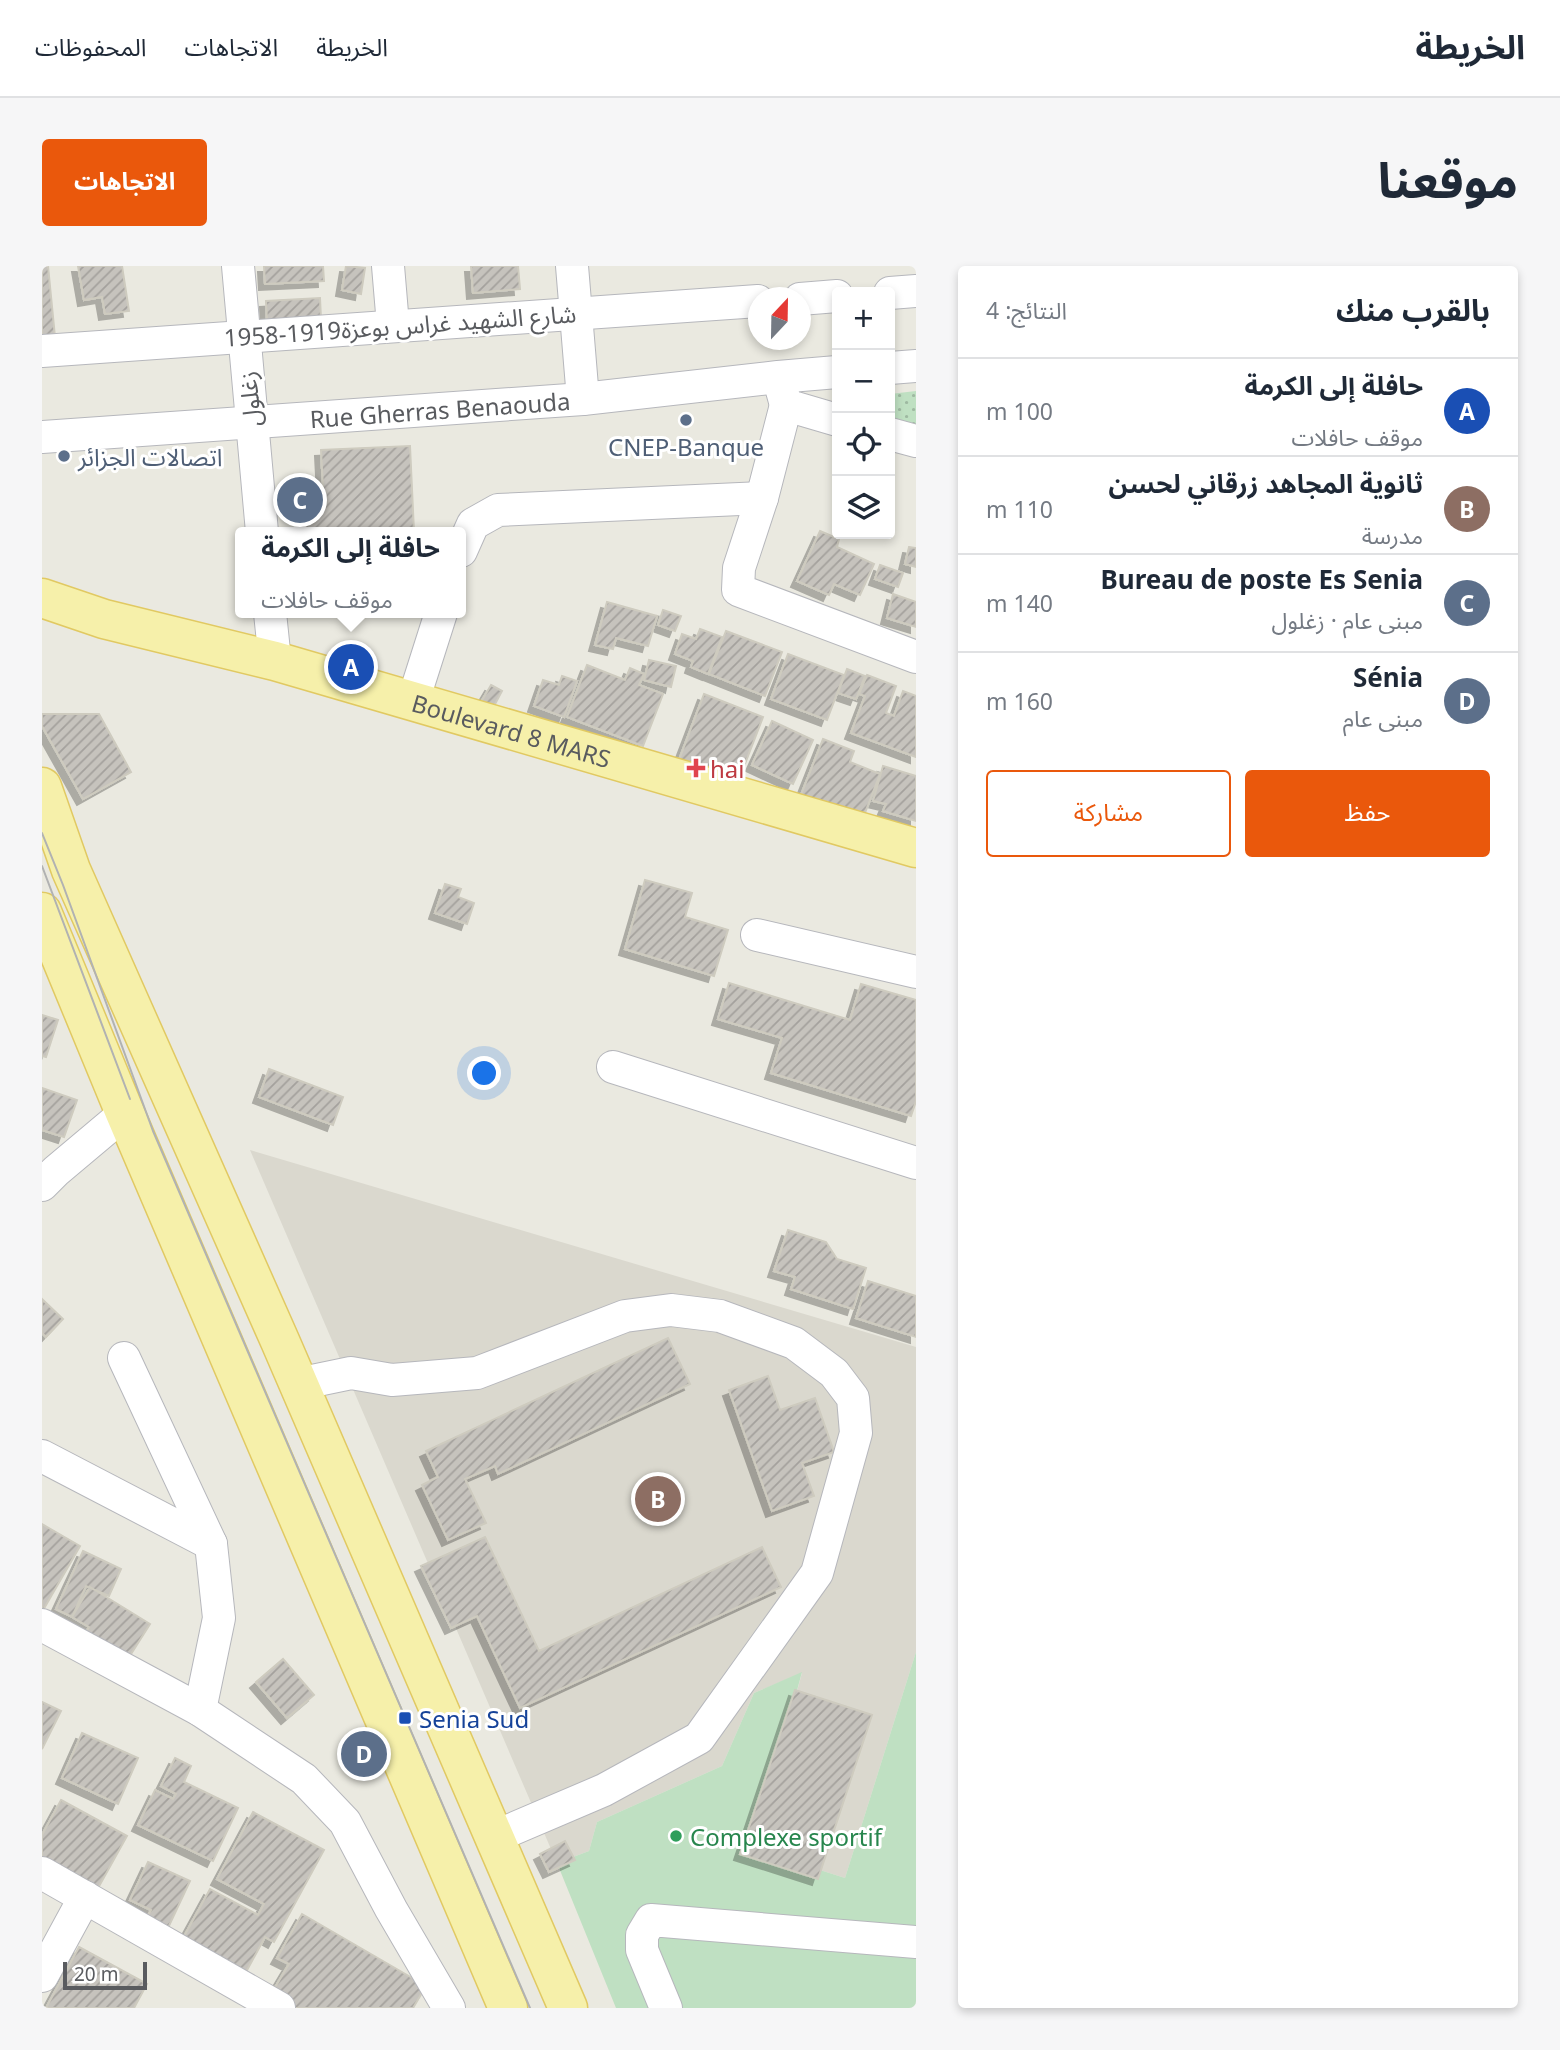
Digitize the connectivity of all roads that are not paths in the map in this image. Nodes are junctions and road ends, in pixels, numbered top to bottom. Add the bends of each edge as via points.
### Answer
1 (238, 266) edge
2 (388, 266) edge
3 (572, 266) edge
4 (916, 291) edge
5 (895, 293) edge
6 (832, 296) edge
7 (811, 298) edge
8 (748, 302) edge
9 (575, 313) junction
10 (393, 325) junction
11 (244, 336) junction
12 (42, 351) edge
13 (916, 366) edge
14 (895, 368) edge
15 (832, 374) edge
16 (782, 391) junction
17 (583, 399) junction
18 (832, 416) edge
19 (251, 422) junction
20 (895, 435) edge
21 (42, 437) edge
22 (916, 441) edge
23 (762, 498) junction
24 (262, 527) edge
25 (466, 540) edge
26 (42, 598) edge
27 (271, 618) edge
28 (439, 618) edge
29 (104, 619) junction
30 (42, 627) edge
31 (916, 657) edge
32 (275, 661) junction
33 (413, 701) junction
34 (42, 787) edge
35 (916, 848) edge
36 (42, 912) edge
37 (757, 935) dead end
38 (916, 970) edge
39 (612, 1067) dead end
40 (125, 1113) junction
41 (916, 1164) edge
42 (47, 1174) edge
43 (124, 1358) dead end
44 (299, 1384) junction
45 (42, 1456) edge
46 (211, 1544) junction
47 (42, 1625) edge
48 (200, 1710) junction
49 (494, 1837) junction
50 (42, 1873) edge
51 (85, 1897) junction
52 (916, 1942) edge
53 (42, 1976) edge
54 (279, 2008) edge
55 (449, 2008) edge
56 (508, 2008) edge
57 (568, 2008) edge
58 (666, 2008) edge

1 - 11 street, زغلول
2 - 10 street
3 - 9 street
4 - 5 street
6 - 7 street
8 - 9 street, شارع الشهيد غراس بوعزة1919-1958
9 - 10 street, شارع الشهيد غراس بوعزة1919-1958
9 - 17 street
10 - 11 street, شارع الشهيد غراس بوعزة1919-1958
11 - 12 street, شارع الشهيد غراس بوعزة1919-1958
11 - 19 street, زغلول
13 - 14 street
15 - 16 street, Rue Gherras Benaouda
16 - 17 street, Rue Gherras Benaouda
16 - 18 street
16 - 23 street
17 - 19 street, Rue Gherras Benaouda
19 - 21 street, Rue Gherras Benaouda
19 - 24 street, زغلول
20 - 22 street
23 - 25 street via 498,510 473,524
23 - 31 street via 739,568 738,590
26 - 29 main road
27 - 32 street
28 - 33 street
29 - 30 main road
29 - 32 main road, Boulevard 8 MARS
32 - 33 main road, Boulevard 8 MARS
33 - 35 main road, Boulevard 8 MARS
34 - 44 main road via 71,870
36 - 40 main road
37 - 38 street
39 - 41 street
40 - 42 street
40 - 56 main road
43 - 46 street
44 - 49 main road
44 - 49 street via 351,1373 392,1380 477,1373 625,1316 671,1311 720,1315 794,1343 834,1373 853,1398 856,1433 817,1573 699,1738 604,1790
45 - 46 street
46 - 48 street via 219,1618
47 - 48 street
48 - 55 street via 304,1779 345,1822
49 - 57 main road
50 - 51 street
51 - 53 street
51 - 54 street
52 - 58 street via 651,1920 642,1936 642,1950

